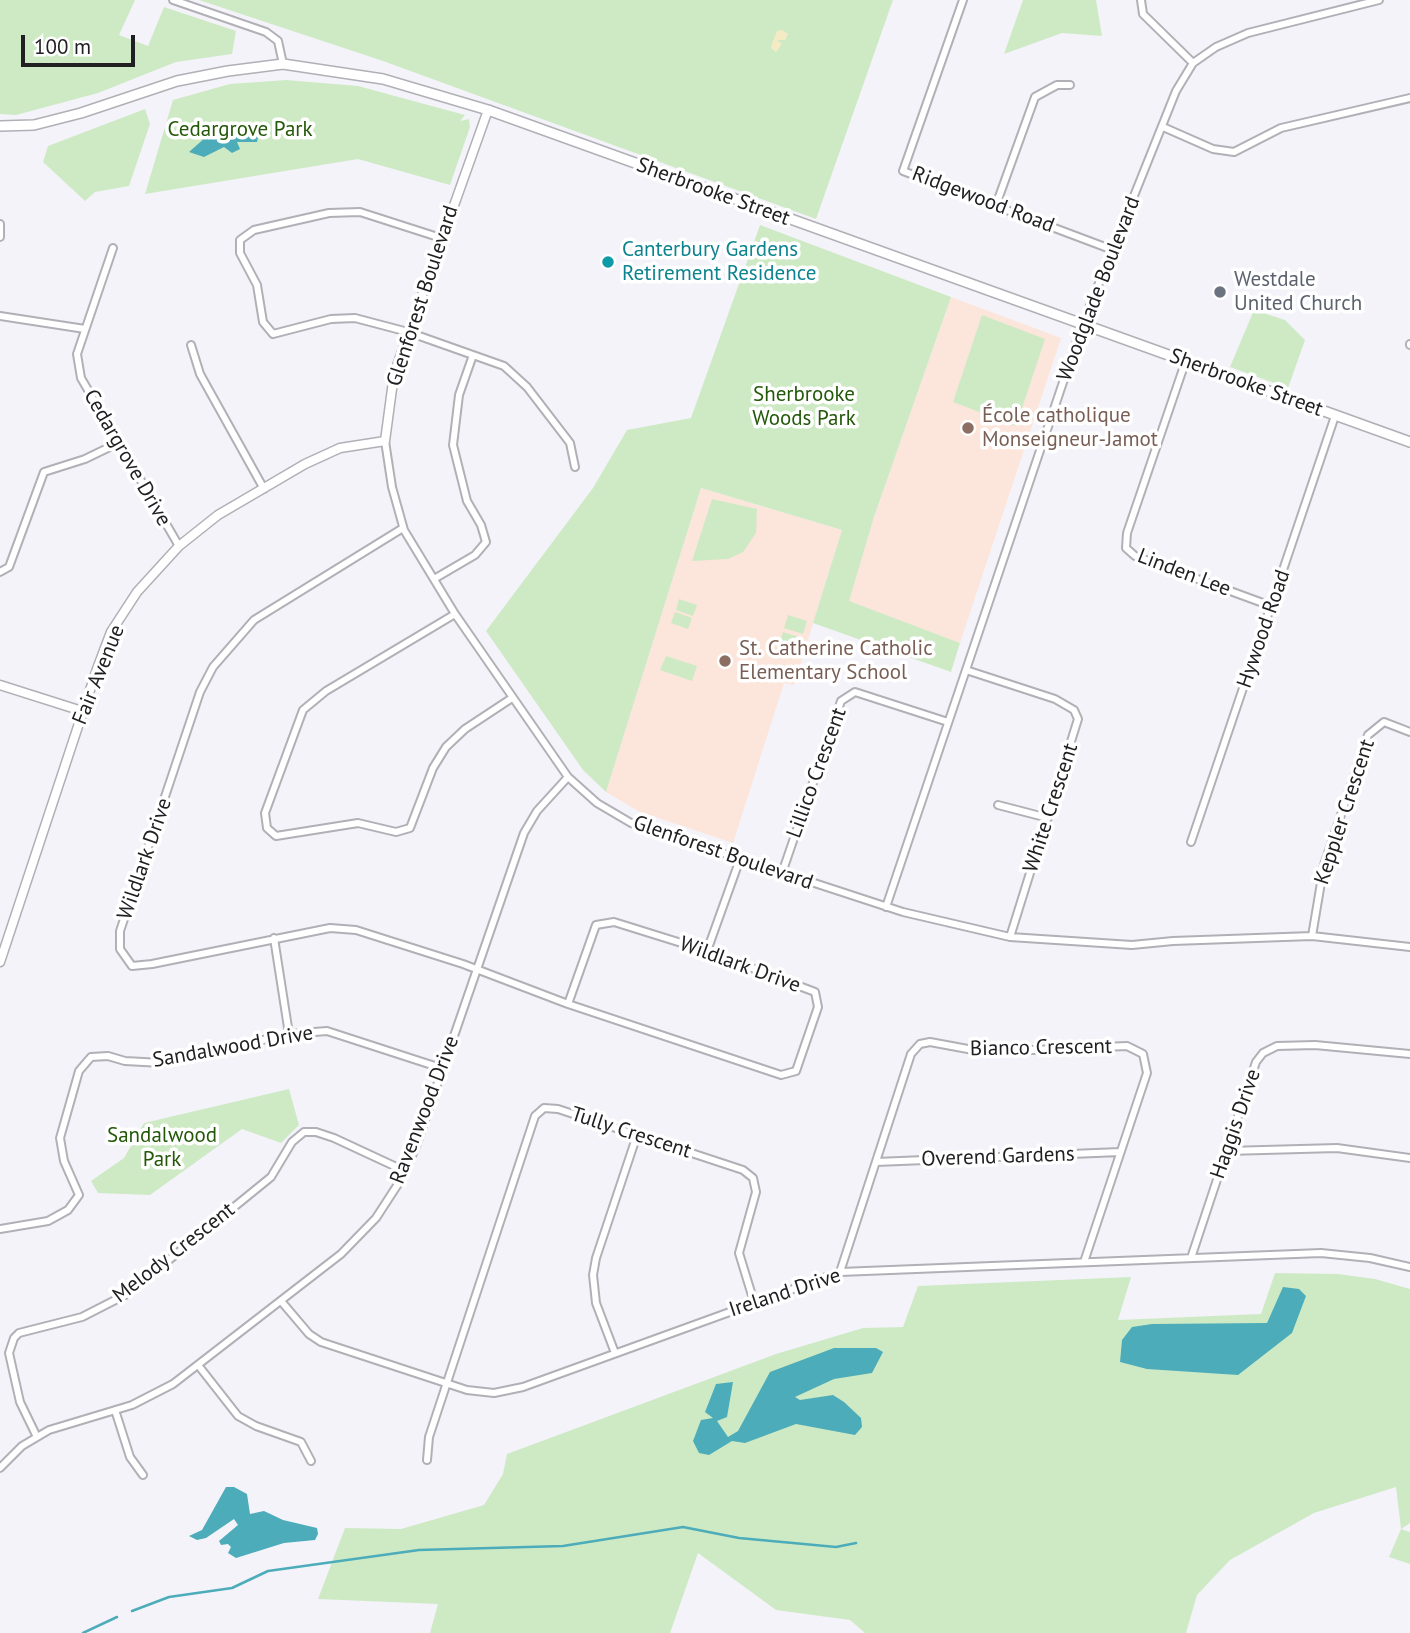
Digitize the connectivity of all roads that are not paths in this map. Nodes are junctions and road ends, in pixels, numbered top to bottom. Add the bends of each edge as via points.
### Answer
1 (173, 0) edge
2 (963, 0) edge
3 (1140, 0) edge
4 (1379, 0) edge
5 (1193, 63) junction
6 (283, 64) junction
7 (1070, 85) dead end
8 (1410, 98) edge
9 (488, 110) junction
10 (0, 126) edge
11 (1163, 127) junction
12 (996, 205) junction
13 (0, 224) edge
14 (0, 237) edge
15 (441, 238) junction
16 (113, 248) dead end
17 (1113, 250) junction
18 (0, 316) edge
19 (1083, 323) junction
20 (85, 329) junction
21 (408, 332) junction
22 (191, 345) dead end
23 (473, 355) junction
24 (1186, 360) junction
25 (1335, 416) junction
26 (385, 441) junction
27 (1410, 442) edge
28 (118, 443) junction
29 (575, 467) dead end
30 (264, 489) junction
31 (403, 528) junction
32 (179, 546) junction
33 (0, 572) edge
34 (434, 579) junction
35 (1271, 606) junction
36 (455, 614) junction
37 (966, 670) junction
38 (0, 684) edge
39 (512, 698) junction
40 (82, 711) junction
41 (948, 722) junction
42 (1410, 732) edge
43 (568, 777) junction
44 (998, 805) dead end
45 (1048, 818) junction
46 (1191, 842) dead end
47 (740, 859) junction
48 (782, 873) junction
49 (886, 907) junction
50 (1312, 936) junction
51 (1010, 937) junction
52 (274, 938) junction
53 (1410, 947) edge
54 (707, 951) junction
55 (0, 962) edge
56 (478, 970) junction
57 (568, 1004) junction
58 (289, 1034) junction
59 (1410, 1054) edge
60 (441, 1068) junction
61 (636, 1135) junction
62 (1227, 1151) junction
63 (1120, 1152) junction
64 (1410, 1158) edge
65 (876, 1162) junction
66 (405, 1171) junction
67 (0, 1229) edge
68 (1191, 1258) junction
69 (1084, 1262) junction
70 (1410, 1267) edge
71 (840, 1272) junction
72 (281, 1301) junction
73 (754, 1302) junction
74 (615, 1353) junction
75 (198, 1365) junction
76 (446, 1384) junction
77 (115, 1410) junction
78 (37, 1437) junction
79 (427, 1460) dead end
80 (311, 1461) dead end
81 (0, 1468) edge
82 (143, 1475) dead end

1 - 6 street via 266,32 278,41
2 - 12 street, Ridgewood Road via 903,172
3 - 5 street via 1143,14
4 - 5 street, Woodglade Boulevard via 1248,33
5 - 11 street, Woodglade Boulevard via 1176,91
6 - 9 main road, Sherbrooke Street via 383,79
6 - 10 main road, Sherbrooke Street via 177,81 34,125
7 - 12 street via 1057,85 1035,97
8 - 11 street via 1281,128 1234,152 1213,149
9 - 15 street, Glenforest Boulevard
9 - 19 main road, Sherbrooke Street
11 - 17 street, Woodglade Boulevard
12 - 17 street, Ridgewood Road
13 - 14 street
15 - 21 street, Glenforest Boulevard
15 - 21 street via 360,212 329,213 254,230 240,240 240,253 257,285 263,322 273,334 331,319 355,318
16 - 20 street, Cedargrove Drive
17 - 19 street, Woodglade Boulevard
18 - 20 street
19 - 24 main road, Sherbrooke Street
19 - 37 street, Woodglade Boulevard
20 - 28 street, Cedargrove Drive via 77,354 81,378
21 - 23 street
21 - 26 street, Glenforest Boulevard via 391,386
22 - 30 street via 200,374
23 - 29 street via 516,373 570,443
23 - 34 street via 459,395 453,445 467,501 486,542 475,555
24 - 25 main road, Sherbrooke Street
24 - 35 street, Linden Lee via 1127,533 1126,548 1135,556
25 - 27 main road, Sherbrooke Street
25 - 35 street, Hywood Road
26 - 30 street, Fair Avenue via 340,448
26 - 31 street, Glenforest Boulevard
28 - 32 street, Cedargrove Drive
28 - 33 street via 85,460 44,472 9,567
30 - 32 street, Fair Avenue
31 - 34 street, Glenforest Boulevard
31 - 52 street, Wildlark Drive via 254,620 214,667 200,692 120,932 121,949 132,966
32 - 40 street, Fair Avenue via 143,584 111,632
34 - 36 street, Glenforest Boulevard
35 - 46 street, Hywood Road
36 - 39 street, Glenforest Boulevard
36 - 39 street via 326,691 303,710 265,813 267,828 276,836 358,823 396,832 410,828 446,747
37 - 41 street, Woodglade Boulevard
37 - 45 street, White Crescent via 1055,699 1074,710 1077,729
38 - 40 street
39 - 43 street, Glenforest Boulevard
40 - 55 street, Fair Avenue
41 - 48 street, Lillico Crescent via 855,692 841,701
41 - 49 street, Woodglade Boulevard
42 - 50 street, Keppler Crescent via 1384,722 1368,735 1324,865
43 - 47 street, Glenforest Boulevard via 597,803 631,823
43 - 56 street, Ravenwood Drive via 524,833
44 - 45 street
45 - 51 street, White Crescent
47 - 48 street, Glenforest Boulevard
47 - 54 street
48 - 49 street, Glenforest Boulevard
49 - 51 street, Glenforest Boulevard
50 - 51 street, Glenforest Boulevard via 1132,946
50 - 53 street, Glenforest Boulevard
52 - 56 street, Wildlark Drive via 330,928 356,930
52 - 58 street
54 - 57 street, Wildlark Drive via 614,922 596,925
54 - 57 street, Wildlark Drive via 815,992 818,1007 796,1071 781,1075
56 - 57 street, Wildlark Drive
56 - 60 street, Ravenwood Drive
58 - 60 street, Sandalwood Drive via 327,1031
58 - 67 street, Sandalwood Drive via 162,1063 91,1057 79,1071 60,1139 79,1195 68,1210 48,1221
59 - 62 street, Haggis Drive via 1329,1046 1267,1049 1256,1062
60 - 66 street, Ravenwood Drive
61 - 73 street, Tully Crescent via 743,1170 753,1178 756,1192 739,1253
61 - 74 street via 593,1275 596,1303
61 - 76 street, Tully Crescent via 558,1109 538,1111
62 - 64 street via 1337,1148
62 - 68 street, Haggis Drive
63 - 65 street, Overend Gardens
63 - 65 street, Bianco Crescent via 1147,1073 1147,1060 1138,1049 984,1052 929,1042 911,1054
63 - 69 street, Bianco Crescent
65 - 71 street, Bianco Crescent
66 - 72 street, Ravenwood Drive via 360,1236
66 - 78 street, Melody Crescent via 334,1138 304,1132 292,1142 271,1177 127,1294 82,1317 19,1333 9,1353 20,1402
68 - 69 street, Ireland Drive
68 - 70 street, Ireland Drive via 1321,1254
69 - 71 street, Ireland Drive
71 - 73 street, Ireland Drive
72 - 75 street, Ravenwood Drive
72 - 76 street, Ireland Drive via 321,1342
73 - 74 street, Ireland Drive
74 - 76 street, Ireland Drive via 508,1391 478,1392
75 - 77 street, Ravenwood Drive via 160,1391
75 - 80 street via 239,1416 301,1441
76 - 79 street via 429,1437
77 - 78 street, Ravenwood Drive
77 - 82 street via 130,1457
78 - 81 street, Ravenwood Drive

